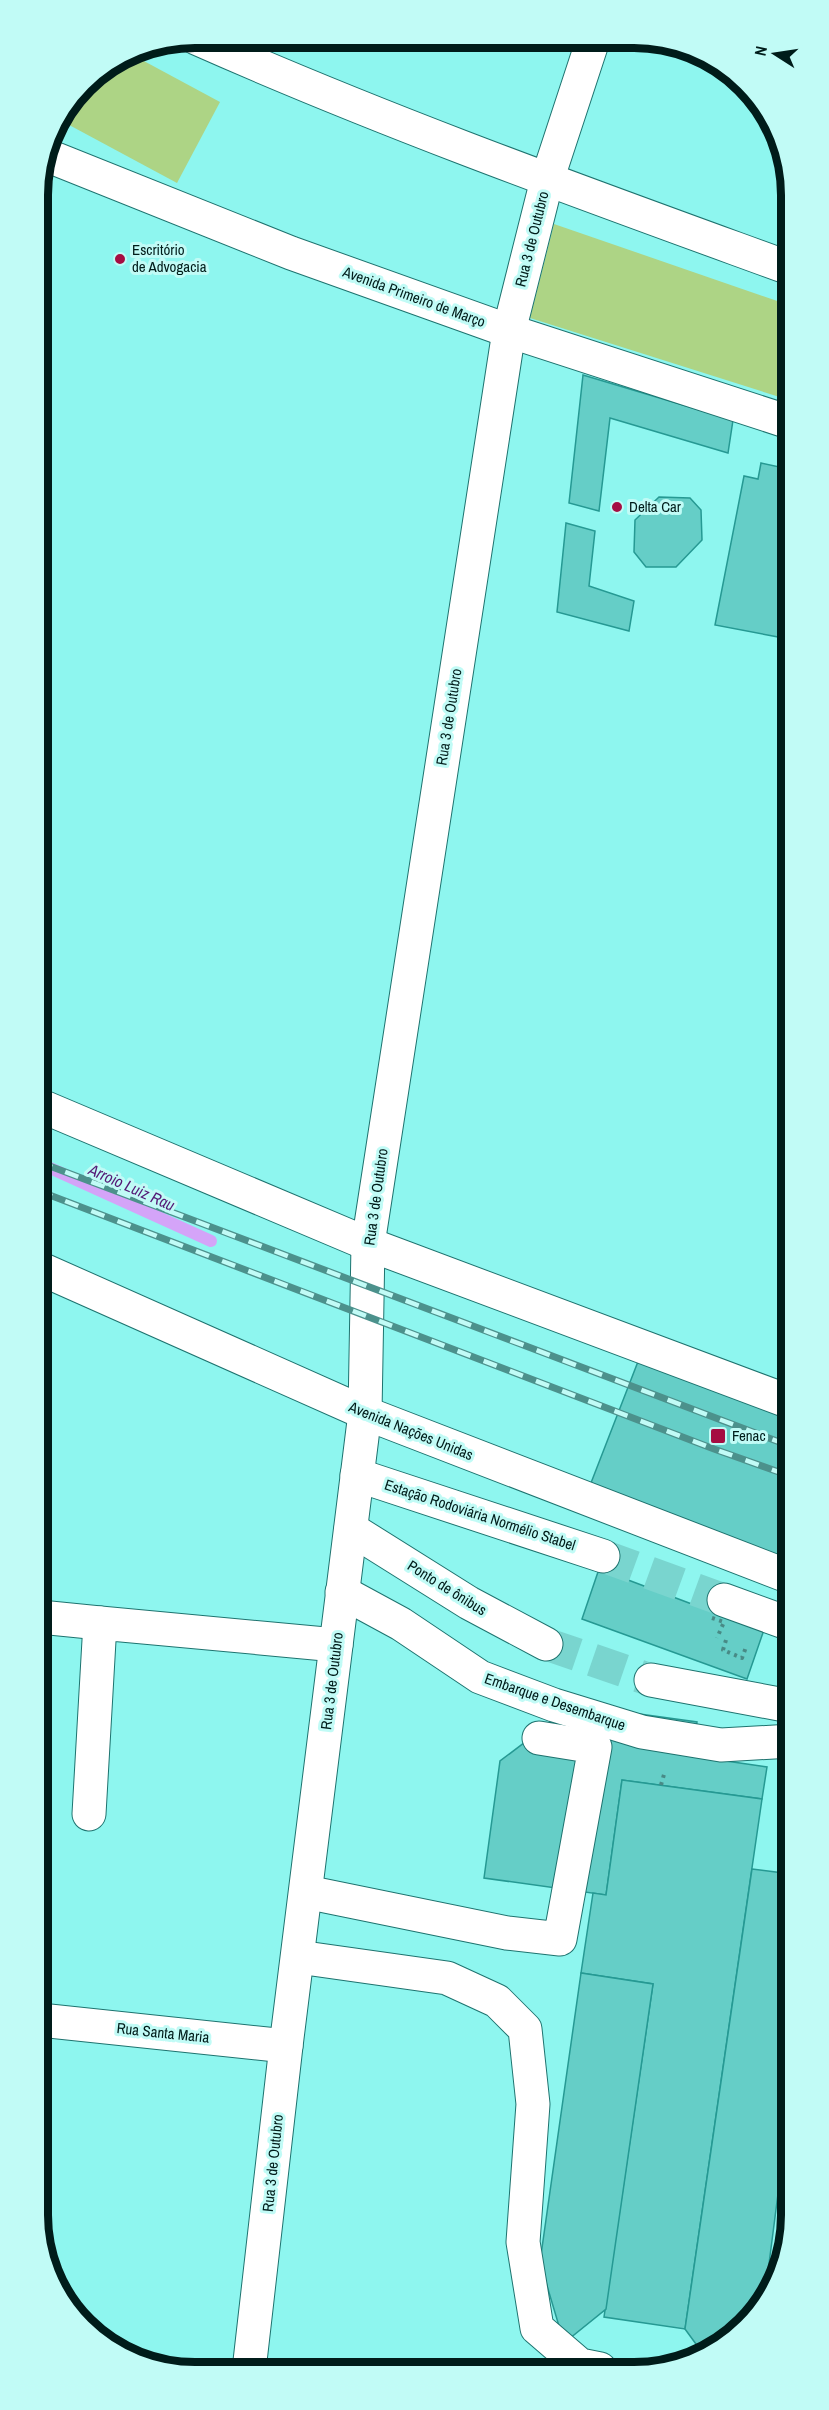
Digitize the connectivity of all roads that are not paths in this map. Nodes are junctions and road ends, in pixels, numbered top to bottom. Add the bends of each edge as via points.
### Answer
1 (219, 48) edge
2 (590, 48) edge
3 (53, 158) edge
4 (547, 180) junction
5 (781, 265) edge
6 (509, 331) junction
7 (781, 419) edge
8 (48, 1109) edge
9 (369, 1244) junction
10 (48, 1272) edge
11 (781, 1399) edge
12 (365, 1413) junction
13 (357, 1475) junction
14 (351, 1529) junction
15 (603, 1556) tunnel mouth
16 (781, 1574) edge
17 (342, 1592) junction
18 (718, 1609) tunnel mouth
19 (48, 1618) edge
20 (781, 1622) edge
21 (100, 1623) junction
22 (546, 1644) tunnel mouth
23 (336, 1645) junction
24 (651, 1680) tunnel mouth
25 (781, 1704) edge
26 (539, 1738) dead end
27 (781, 1742) edge
28 (89, 1814) dead end
29 (306, 1892) junction
30 (298, 1957) junction
31 (48, 2021) edge
32 (286, 2046) junction
33 (250, 2362) edge
34 (575, 2362) edge

1 - 4 main road
2 - 4 main road, Rua 3 de Outubro
3 - 6 main road, Avenida Primeiro de Março via 291,253
4 - 5 main road
4 - 6 main road, Rua 3 de Outubro
6 - 7 main road, Avenida Primeiro de Março
6 - 9 main road, Rua 3 de Outubro
8 - 9 main road
9 - 11 main road
9 - 12 main road, Rua 3 de Outubro
10 - 12 main road, Avenida Nações Unidas
12 - 13 main road, Rua 3 de Outubro
12 - 16 main road, Avenida Nações Unidas
13 - 14 main road, Rua 3 de Outubro
13 - 15 main road, Estação Rodoviária Normélio Stabel
14 - 17 main road, Rua 3 de Outubro
14 - 22 main road, Ponto de ônibus via 469,1603
17 - 23 main road, Rua 3 de Outubro
17 - 27 main road, Embarque e Desembarque via 401,1624 480,1677 554,1705 642,1732 721,1745
18 - 20 main road
19 - 21 main road
21 - 23 main road
21 - 28 main road
23 - 29 main road, Rua 3 de Outubro
24 - 25 main road
26 - 29 main road via 595,1747 560,1939 507,1933
29 - 30 main road, Rua 3 de Outubro
30 - 32 main road, Rua 3 de Outubro
30 - 34 main road via 447,1978 497,2001 525,2029 533,2104 523,2242 537,2328
31 - 32 main road, Rua Santa Maria
32 - 33 main road, Rua 3 de Outubro

